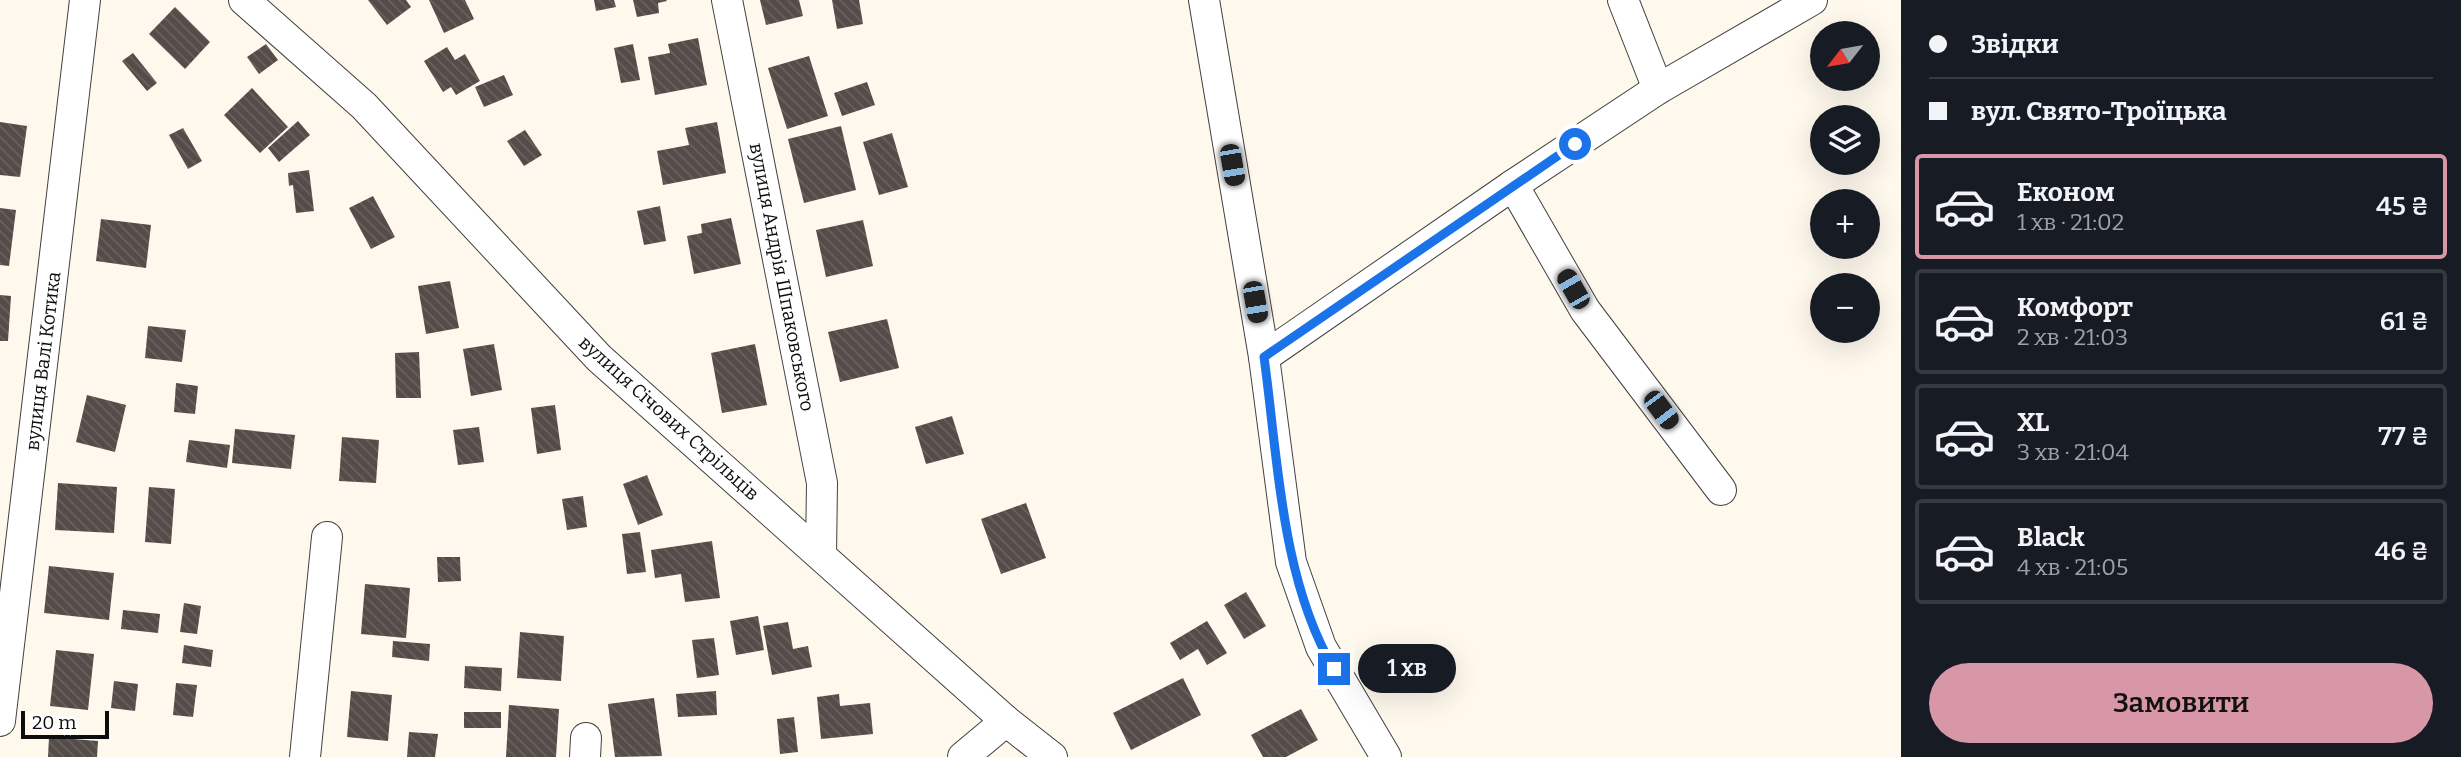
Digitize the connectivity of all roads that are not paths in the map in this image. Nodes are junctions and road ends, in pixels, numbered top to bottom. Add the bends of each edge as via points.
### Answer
1 (85, 0) edge
2 (244, 0) edge
3 (727, 0) edge
4 (1204, 0) edge
5 (1623, 0) edge
6 (1812, 0) edge
7 (1658, 89) junction
8 (1513, 185) junction
9 (1264, 357) junction
10 (1721, 490) dead end
11 (327, 537) dead end
12 (821, 555) junction
13 (0, 721) edge
14 (1006, 722) junction
15 (305, 757) edge
16 (963, 757) edge
17 (1052, 757) edge
18 (1386, 757) edge

1 - 13 street, вулиця Валі Котика
2 - 12 street, вулиця Січових Стрільців via 364,106 598,358
3 - 12 street, вулиця Андрія Шпаковського via 822,483
4 - 9 street
5 - 7 street
6 - 7 street
7 - 8 street
8 - 9 street
8 - 10 street via 1586,310
9 - 18 street via 1291,562 1321,647
11 - 15 street
12 - 14 street, вулиця Січових Стрільців
14 - 16 street
14 - 17 street, вулиця Січових Стрільців

